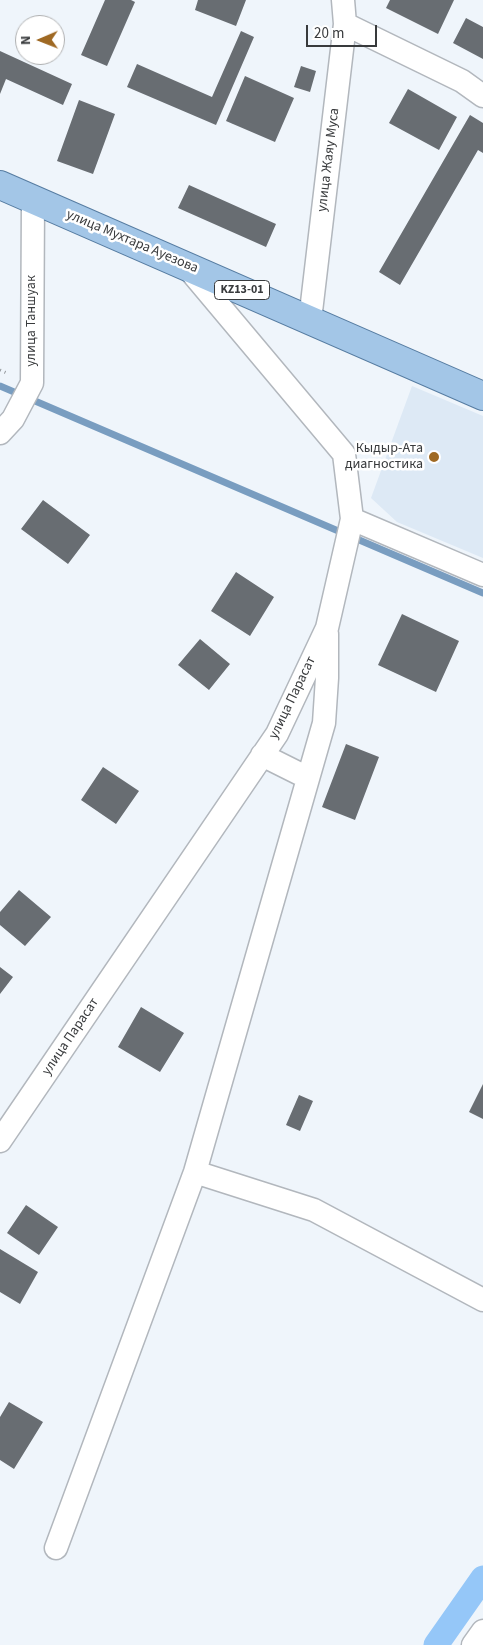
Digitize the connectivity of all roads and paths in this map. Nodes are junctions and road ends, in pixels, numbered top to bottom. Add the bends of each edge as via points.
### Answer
1 (344, 0) edge
2 (345, 24) junction
3 (483, 96) edge
4 (0, 185) edge
5 (34, 200) junction
6 (186, 265) junction
7 (310, 320) junction
8 (483, 396) edge
9 (0, 433) edge
10 (352, 521) junction
11 (483, 575) edge
12 (327, 628) junction
13 (262, 756) junction
14 (308, 778) junction
15 (0, 1142) edge
16 (194, 1172) junction
17 (483, 1300) edge
18 (56, 1548) dead end
19 (483, 1631) edge
20 (473, 1645) edge

1 - 2 street, улица Жаяу Муса
2 - 3 street via 462,81
2 - 7 street, улица Жаяу Муса
4 - 5 main road, улица Мухтара Ауезова / KZ13-01
5 - 6 main road, улица Мухтара Ауезова / KZ13-01
5 - 9 street, улица Таншуак via 32,383 13,419
6 - 7 main road, улица Мухтара Ауезова / KZ13-01
6 - 10 street, улица Парасат via 344,454
7 - 8 main road, улица Мухтара Ауезова / KZ13-01
10 - 11 street
10 - 12 street, улица Парасат
12 - 13 street, улица Парасат via 277,734
12 - 14 street via 324,723
13 - 14 street
13 - 15 street, улица Парасат
14 - 16 street
16 - 17 street via 314,1210
16 - 18 street
19 - 20 street

